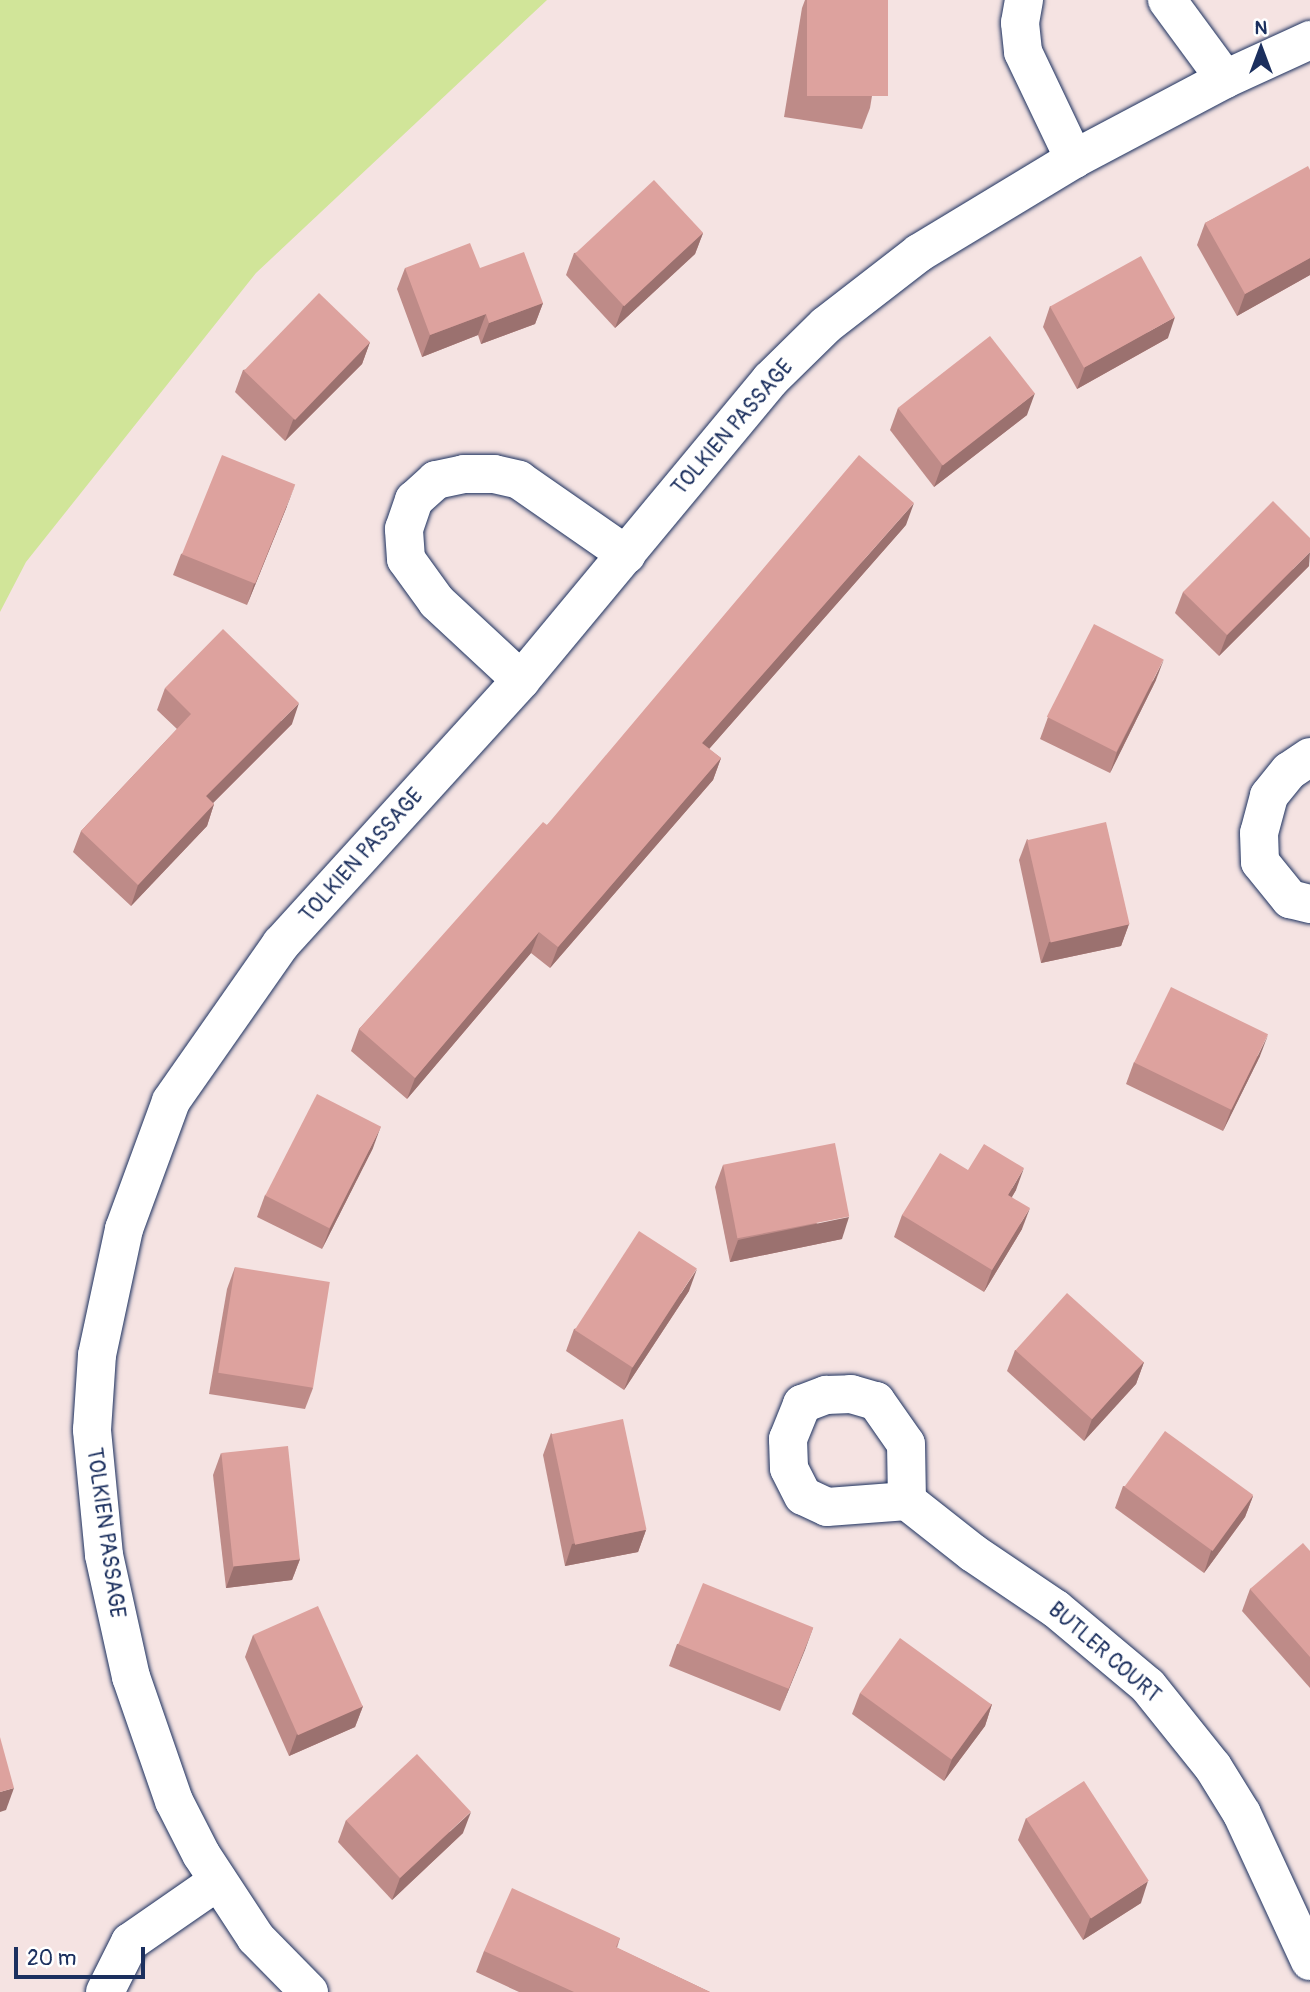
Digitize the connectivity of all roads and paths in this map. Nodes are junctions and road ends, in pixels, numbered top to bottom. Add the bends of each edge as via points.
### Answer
1 (1024, 0) edge
2 (1167, 0) edge
3 (1310, 40) edge
4 (1225, 79) junction
5 (1074, 159) junction
6 (626, 555) junction
7 (521, 680) junction
8 (1310, 757) edge
9 (1310, 904) edge
10 (908, 1501) dead end
11 (218, 1881) junction
12 (1310, 1961) edge
13 (304, 1990) edge
14 (105, 1992) edge

1 - 5 street via 1020,23 1023,52
2 - 4 street
3 - 4 street, TOLKIEN PASSAGE
4 - 5 street, TOLKIEN PASSAGE
5 - 6 street, TOLKIEN PASSAGE via 919,253 826,325 770,380
6 - 7 street, TOLKIEN PASSAGE
6 - 7 street via 519,480 464,474 436,480 414,500 404,529 406,559 437,601
7 - 11 street, TOLKIEN PASSAGE via 281,944 242,996 171,1101 124,1229 97,1355 92,1430 104,1555 115,1618 150,1733 174,1801
8 - 9 street via 1289,771 1269,796 1259,833 1260,862 1290,899
10 - 12 street, BUTLER COURT via 973,1553 1056,1609 1148,1686 1242,1814
11 - 13 street, TOLKIEN PASSAGE via 256,1938
11 - 14 street via 130,1942

